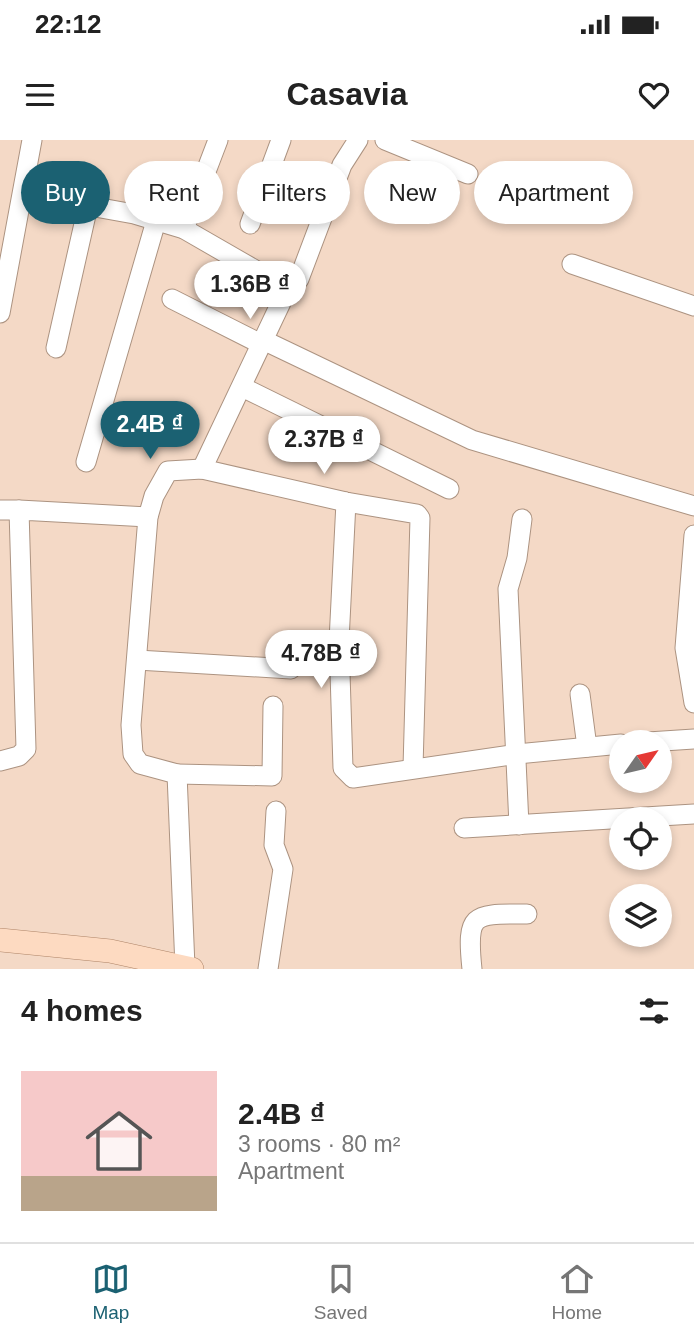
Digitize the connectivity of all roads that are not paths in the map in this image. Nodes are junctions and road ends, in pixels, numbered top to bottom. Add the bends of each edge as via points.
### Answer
1 (32, 140) edge
2 (218, 140) edge
3 (281, 140) edge
4 (358, 140) edge
5 (385, 140) edge
6 (28, 161) edge
7 (273, 161) edge
8 (468, 174) dead end
9 (21, 204) edge
10 (84, 224) edge
11 (155, 224) edge
12 (166, 224) edge
13 (184, 229) junction
14 (572, 264) dead end
15 (286, 292) junction
16 (172, 299) dead end
17 (694, 306) edge
18 (0, 313) edge
19 (262, 342) junction
20 (56, 348) dead end
21 (242, 387) junction
22 (86, 462) dead end
23 (202, 469) junction
24 (449, 489) dead end
25 (346, 502) junction
26 (694, 506) edge
27 (10, 510) edge
28 (148, 517) junction
29 (522, 519) dead end
30 (694, 536) edge
31 (692, 563) edge
32 (690, 631) edge
33 (137, 660) junction
34 (290, 669) dead end
35 (580, 694) dead end
36 (694, 698) edge
37 (694, 703) edge
38 (273, 706) dead end
39 (694, 738) edge
40 (672, 740) edge
41 (609, 745) edge
42 (587, 747) junction
43 (517, 754) junction
44 (0, 761) edge
45 (414, 768) junction
46 (177, 774) junction
47 (276, 811) dead end
48 (694, 814) edge
49 (519, 825) junction
50 (464, 828) dead end
51 (527, 914) dead end
52 (0, 940) edge
53 (188, 968) edge
54 (268, 969) edge
55 (472, 969) edge

1 - 6 street
2 - 13 street
3 - 7 street
4 - 15 street via 342,164 299,279
5 - 8 street
9 - 18 street
10 - 20 street
11 - 22 street
12 - 13 street
13 - 15 street via 277,281
14 - 17 street
15 - 19 street
16 - 19 street
19 - 21 street
19 - 26 street via 472,440
21 - 23 street
21 - 24 street
23 - 25 street
23 - 28 street via 168,471
25 - 45 street via 413,511 420,518
25 - 45 street via 339,641 343,768 353,778
27 - 28 street
27 - 44 street via 26,749
28 - 33 street
29 - 43 street via 508,589
30 - 31 street
31 - 32 street
32 - 36 street via 686,660
33 - 34 street
33 - 46 street via 131,725 134,754 140,764
35 - 42 street
36 - 37 street
38 - 46 street via 272,776
39 - 40 street
41 - 42 street
42 - 43 street
43 - 45 street
43 - 49 street
46 - 53 street
47 - 54 street via 274,845 283,869
48 - 49 street
49 - 50 street
51 - 55 street via 481,916 468,933
52 - 53 main road via 110,951

